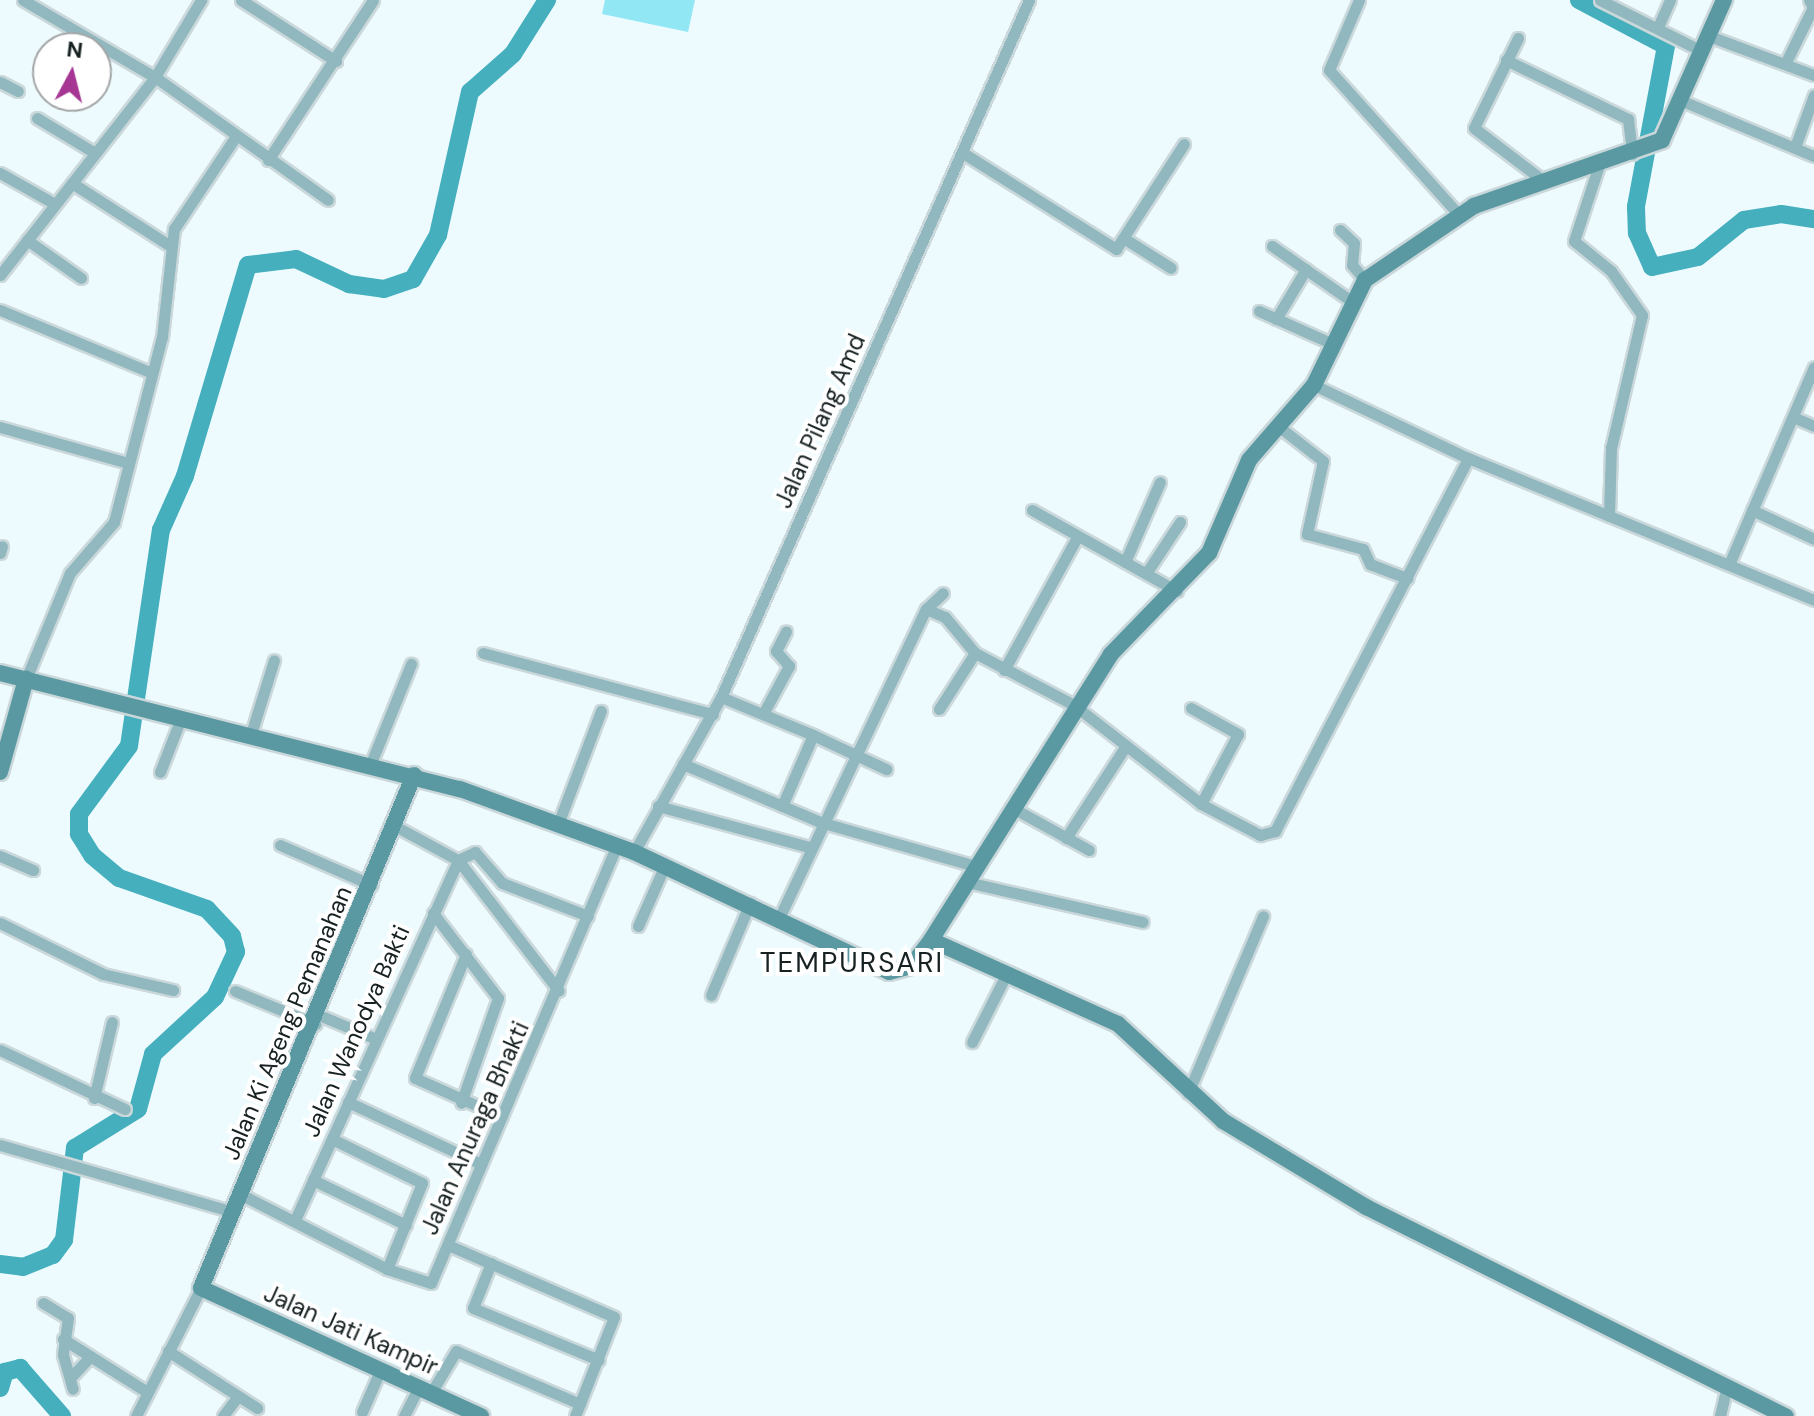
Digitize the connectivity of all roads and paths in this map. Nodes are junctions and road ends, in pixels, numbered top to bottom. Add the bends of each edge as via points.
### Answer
1 (23, 0) edge
2 (201, 0) edge
3 (241, 0) edge
4 (373, 0) edge
5 (1029, 0) edge
6 (1359, 0) edge
7 (1600, 0) edge
8 (1670, 0) edge
9 (1724, 0) edge
10 (1809, 0) edge
11 (1658, 27) junction
12 (1518, 38) dead end
13 (1706, 43) junction
14 (1506, 60) junction
15 (336, 61) junction
16 (1785, 64) junction
17 (1814, 75) edge
18 (155, 77) junction
19 (0, 82) edge
20 (18, 91) dead end
21 (1814, 95) edge
22 (1680, 100) junction
23 (37, 118) dead end
24 (236, 136) junction
25 (1184, 144) dead end
26 (1795, 147) junction
27 (1645, 148) junction
28 (95, 153) junction
29 (963, 153) junction
30 (1814, 156) edge
31 (268, 160) junction
32 (1599, 165) junction
33 (0, 173) edge
34 (1545, 182) junction
35 (72, 183) junction
36 (328, 200) dead end
37 (55, 204) junction
38 (1458, 214) junction
39 (1340, 230) dead end
40 (1125, 239) junction
41 (27, 240) junction
42 (170, 246) junction
43 (1272, 246) dead end
44 (1171, 268) dead end
45 (1306, 269) junction
46 (0, 275) edge
47 (81, 278) dead end
48 (1365, 280) junction
49 (1351, 301) junction
50 (0, 310) edge
51 (1259, 311) dead end
52 (1276, 319) junction
53 (1333, 344) junction
54 (1814, 367) edge
55 (150, 372) junction
56 (1314, 385) junction
57 (1793, 417) junction
58 (1278, 426) junction
59 (1814, 426) edge
60 (0, 427) edge
61 (1468, 458) junction
62 (128, 463) junction
63 (1160, 482) dead end
64 (1032, 510) dead end
65 (1752, 510) junction
66 (1609, 516) junction
67 (1180, 522) dead end
68 (1077, 537) junction
69 (1814, 539) edge
70 (1125, 562) junction
71 (1730, 562) junction
72 (1147, 572) junction
73 (1407, 578) junction
74 (1178, 591) junction
75 (943, 593) dead end
76 (1814, 600) edge
77 (926, 609) junction
78 (786, 631) dead end
79 (483, 653) dead end
80 (975, 653) junction
81 (274, 660) dead end
82 (411, 664) dead end
83 (1004, 670) junction
84 (0, 673) edge
85 (26, 679) junction
86 (721, 697) junction
87 (1074, 705) junction
88 (1191, 708) dead end
89 (939, 709) dead end
90 (601, 711) dead end
91 (713, 714) junction
92 (763, 714) junction
93 (181, 718) junction
94 (251, 734) junction
95 (813, 735) junction
96 (1125, 747) junction
97 (855, 753) junction
98 (371, 763) junction
99 (683, 764) junction
100 (886, 769) dead end
101 (0, 772) edge
102 (160, 772) dead end
103 (414, 775) junction
104 (1201, 804) junction
105 (658, 806) junction
106 (782, 806) junction
107 (1011, 807) junction
108 (820, 822) junction
109 (558, 824) junction
110 (395, 826) junction
111 (1066, 838) junction
112 (280, 845) dead end
113 (617, 845) junction
114 (809, 847) junction
115 (1089, 850) dead end
116 (634, 852) junction
117 (0, 856) edge
118 (458, 860) junction
119 (665, 865) junction
120 (975, 866) junction
121 (33, 870) dead end
122 (967, 882) junction
123 (372, 885) junction
124 (750, 903) junction
125 (433, 913) junction
126 (588, 916) junction
127 (780, 916) junction
128 (1263, 916) dead end
129 (1143, 922) dead end
130 (0, 923) edge
131 (638, 926) dead end
132 (931, 940) junction
133 (466, 954) junction
134 (1005, 977) junction
135 (173, 990) dead end
136 (235, 991) dead end
137 (559, 991) junction
138 (711, 995) dead end
139 (317, 1020) junction
140 (112, 1022) dead end
141 (376, 1039) junction
142 (972, 1042) dead end
143 (0, 1050) edge
144 (1188, 1093) junction
145 (94, 1098) junction
146 (348, 1102) junction
147 (461, 1103) junction
148 (125, 1109) dead end
149 (502, 1117) junction
150 (332, 1139) junction
151 (0, 1145) edge
152 (481, 1164) junction
153 (313, 1180) junction
154 (240, 1194) junction
155 (233, 1212) junction
156 (295, 1220) junction
157 (406, 1225) junction
158 (448, 1245) junction
159 (491, 1263) junction
160 (387, 1269) junction
161 (201, 1288) junction
162 (43, 1303) dead end
163 (63, 1339) junction
164 (168, 1351) junction
165 (89, 1358) junction
166 (599, 1360) junction
167 (380, 1371) junction
168 (72, 1376) junction
169 (1727, 1386) junction
170 (73, 1389) dead end
171 (425, 1390) junction
172 (147, 1392) junction
173 (238, 1396) junction
174 (580, 1404) junction
175 (257, 1408) dead end
176 (362, 1412) dead end
177 (136, 1416) edge
178 (223, 1416) edge
179 (404, 1416) edge
180 (481, 1416) edge
181 (575, 1416) edge
182 (1720, 1416) edge
183 (1786, 1416) edge

1 - 18 street
2 - 18 street
3 - 15 street
4 - 15 street
5 - 29 street, Jalan Pilang Amd
6 - 38 street via 1329,70
7 - 11 street
8 - 11 street
9 - 13 street
10 - 16 street via 1813,7
11 - 13 street
12 - 14 street
13 - 16 street
13 - 22 street
14 - 27 street via 1628,119
14 - 34 street via 1474,128
15 - 31 street
16 - 17 street
18 - 24 street
18 - 28 street
19 - 20 street
21 - 26 street
22 - 26 street
22 - 27 street
23 - 28 street
24 - 31 street
24 - 42 street via 178,219
25 - 40 street
26 - 30 street
27 - 32 street
28 - 35 street
29 - 40 street via 1112,248
29 - 86 street, Jalan Pilang Amd
31 - 36 street
32 - 34 street
32 - 66 street via 1574,241 1637,300 1643,322 1611,448
33 - 37 street
34 - 38 street
35 - 37 street
35 - 42 street
37 - 41 street
38 - 48 street
39 - 48 street via 1354,243 1352,265
40 - 44 street
41 - 46 street
41 - 47 street
42 - 55 street via 165,323
43 - 45 street
45 - 49 street
45 - 52 street
48 - 49 street
49 - 53 street
50 - 55 street
51 - 52 street
52 - 53 street
53 - 56 street
54 - 57 street
55 - 62 street
56 - 58 street
56 - 61 street
57 - 59 street
57 - 65 street
58 - 73 street via 1323,461 1307,534 1363,549 1370,564
58 - 74 street via 1249,460 1219,536
60 - 62 street
61 - 66 street
61 - 73 street
62 - 85 street via 113,525 70,573
63 - 70 street
64 - 68 street
65 - 69 street
65 - 71 street
66 - 71 street
67 - 72 street
68 - 70 street
68 - 83 street
70 - 72 street
71 - 76 street
72 - 74 street
73 - 104 street via 1279,827 1260,835
74 - 87 street via 1122,641
75 - 77 street
77 - 80 street via 945,617
77 - 97 street
78 - 92 street via 776,650 789,666
79 - 91 street
80 - 83 street
80 - 89 street
81 - 94 street
82 - 98 street
83 - 87 street
84 - 85 street
85 - 93 street
85 - 101 street
86 - 91 street, Jalan Pilang Amd
86 - 92 street
87 - 96 street
87 - 107 street
88 - 104 street via 1238,734
90 - 109 street
91 - 99 street, Jalan Pilang Amd
92 - 95 street
93 - 94 street
93 - 102 street
94 - 98 street
95 - 97 street
95 - 106 street
96 - 104 street
96 - 111 street
97 - 100 street
97 - 108 street
98 - 103 street
99 - 105 street, Jalan Pilang Amd
99 - 106 street
103 - 109 street
103 - 110 street, Jalan Ki Ageng Pemanahan
105 - 114 street
105 - 116 street, Jalan Pilang Amd
106 - 108 street
107 - 111 street
107 - 120 street
108 - 114 street
108 - 120 street
109 - 113 street
110 - 118 street
110 - 123 street, Jalan Ki Ageng Pemanahan
111 - 115 street
112 - 123 street
113 - 116 street
113 - 126 street, Jalan Anuraga Bhakti
114 - 127 street
116 - 119 street
117 - 121 street
118 - 125 street, Jalan Wanodya Bakti
118 - 126 street via 475,852 502,883
118 - 137 street
119 - 124 street
119 - 131 street
120 - 122 street
122 - 129 street
122 - 132 street
123 - 139 street, Jalan Ki Ageng Pemanahan
124 - 127 street
124 - 138 street
125 - 133 street
125 - 141 street, Jalan Wanodya Bakti
126 - 137 street, Jalan Anuraga Bhakti
127 - 132 street via 889,972 911,966
128 - 144 street
130 - 135 street via 103,974
132 - 134 street
133 - 147 street via 498,1004
133 - 147 street via 415,1076
134 - 142 street
134 - 144 street via 1118,1024
136 - 139 street
137 - 149 street, Jalan Anuraga Bhakti
139 - 141 street
139 - 154 street, Jalan Ki Ageng Pemanahan
140 - 145 street
141 - 146 street, Jalan Wanodya Bakti
143 - 145 street
144 - 169 street via 1255,1142 1378,1214
145 - 148 street
146 - 150 street, Jalan Wanodya Bakti
146 - 152 street
147 - 149 street
149 - 152 street, Jalan Anuraga Bhakti
150 - 153 street, Jalan Wanodya Bakti
150 - 157 street via 420,1181 423,1194
151 - 155 street
152 - 158 street, Jalan Anuraga Bhakti
153 - 156 street, Jalan Wanodya Bakti
153 - 157 street
154 - 155 street, Jalan Ki Ageng Pemanahan
154 - 156 street
155 - 161 street, Jalan Ki Ageng Pemanahan
156 - 160 street
157 - 160 street
158 - 159 street
158 - 160 street, Jalan Anuraga Bhakti via 431,1283
159 - 166 street via 614,1317
159 - 166 street via 475,1309
161 - 164 street
161 - 167 street, Jalan Jati Kampir
162 - 163 street via 68,1318
163 - 165 street
163 - 168 street
164 - 172 street
164 - 173 street
165 - 168 street
165 - 172 street
166 - 174 street
167 - 171 street, Jalan Jati Kampir
167 - 176 street
168 - 170 street
169 - 182 street
169 - 183 street
171 - 174 street via 456,1351
171 - 179 street
171 - 180 street, Jalan Jati Kampir
172 - 177 street
173 - 175 street
173 - 178 street
174 - 181 street

